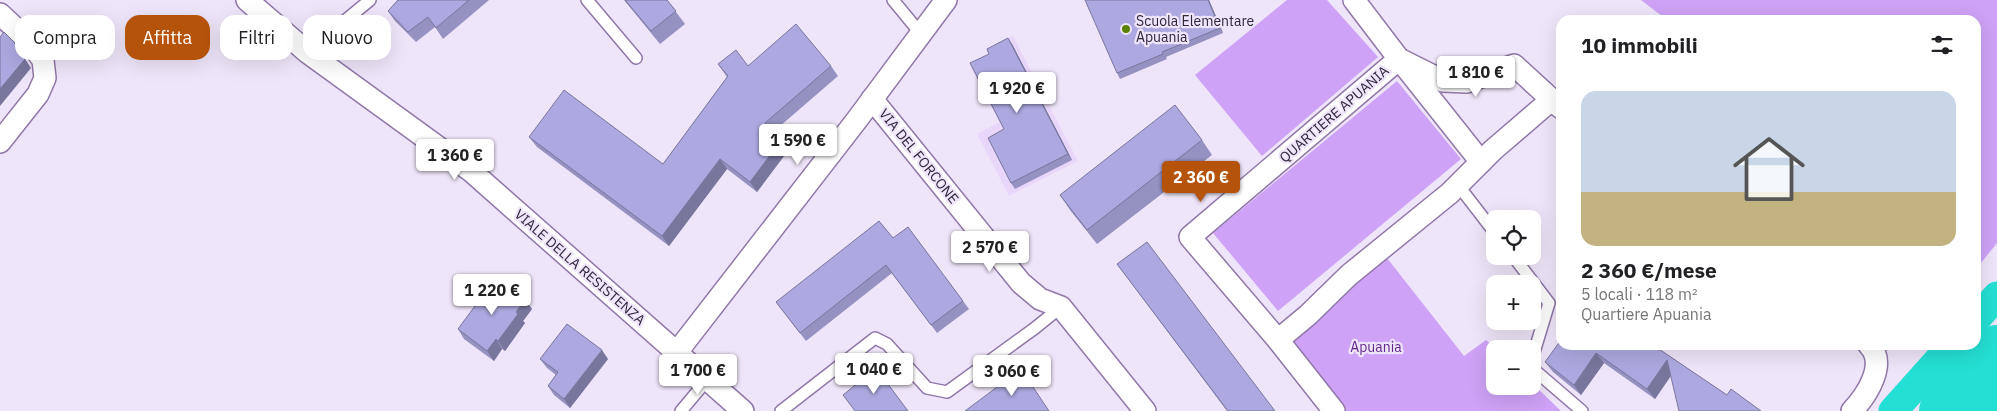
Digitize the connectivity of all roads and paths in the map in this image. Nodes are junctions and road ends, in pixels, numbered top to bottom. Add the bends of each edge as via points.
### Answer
1 (247, 0) edge
2 (370, 0) edge
3 (587, 0) edge
4 (893, 0) edge
5 (946, 0) edge
6 (1354, 0) edge
7 (0, 14) edge
8 (352, 15) edge
9 (921, 34) junction
10 (303, 49) edge
11 (636, 58) dead end
12 (1399, 58) junction
13 (318, 60) edge
14 (872, 99) junction
15 (1556, 105) edge
16 (0, 142) edge
17 (1481, 162) junction
18 (1458, 186) junction
19 (1486, 222) edge
20 (1520, 265) edge
21 (1061, 307) junction
22 (1278, 340) junction
23 (1538, 340) edge
24 (1872, 350) edge
25 (677, 352) junction
26 (1541, 376) edge
27 (707, 380) junction
28 (681, 411) edge
29 (743, 411) edge
30 (780, 411) edge
31 (1144, 411) edge
32 (1334, 411) edge
33 (1582, 411) edge
34 (1852, 411) edge

1 - 10 street, VIALE DELLA RESISTENZA
2 - 8 lane
3 - 11 lane
4 - 9 lane
5 - 9 street, VIA DEL FORCONE
6 - 12 street, QUARTIERE APUANIA
7 - 16 street via 30,42 43,60 46,78 38,94
9 - 14 street, VIA DEL FORCONE
12 - 15 street, QUARTIERE APUANIA via 1443,81 1467,82 1514,65
12 - 17 street
12 - 22 street, QUARTIERE APUANIA via 1190,237
13 - 25 street, VIALE DELLA RESISTENZA via 471,171
14 - 21 street, VIA DEL FORCONE via 1022,283 1040,299
14 - 25 street, VIA DEL FORCONE
15 - 17 street, QUARTIERE APUANIA
17 - 18 street, QUARTIERE APUANIA
18 - 19 lane
18 - 22 street, QUARTIERE APUANIA via 1349,275
20 - 23 lane via 1550,303
21 - 30 lane via 946,392 926,388 887,344 875,338
21 - 31 street, VIA DEL FORCONE
22 - 32 street, QUARTIERE APUANIA
24 - 34 street via 1876,364 1871,383
25 - 27 street, VIALE DELLA RESISTENZA
26 - 33 lane
27 - 28 lane
27 - 29 street, VIALE DELLA RESISTENZA

